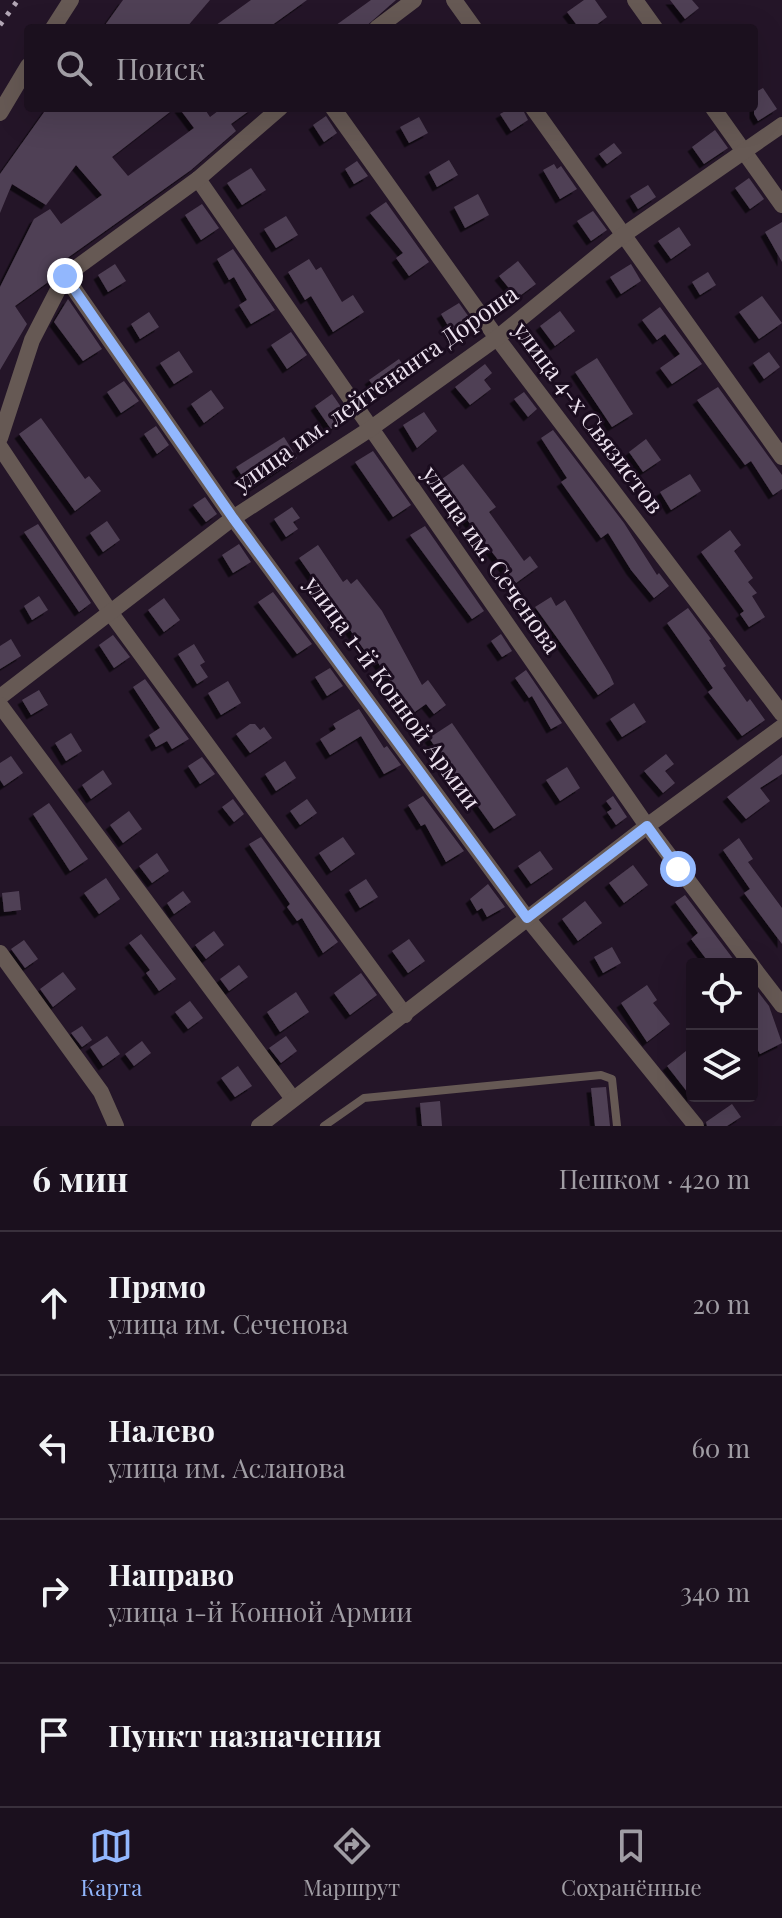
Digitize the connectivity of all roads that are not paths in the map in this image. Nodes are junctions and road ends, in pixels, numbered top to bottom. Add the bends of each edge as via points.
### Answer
1 (71, 0) edge
2 (414, 0) edge
3 (454, 0) edge
4 (635, 0) edge
5 (56, 24) edge
6 (382, 24) edge
7 (471, 24) edge
8 (652, 24) edge
9 (24, 73) edge
10 (275, 112) edge
11 (336, 112) edge
12 (536, 112) edge
13 (716, 112) edge
14 (0, 113) edge
15 (782, 125) edge
16 (744, 151) junction
17 (198, 179) junction
18 (782, 205) edge
19 (622, 236) junction
20 (65, 276) junction
21 (497, 338) junction
22 (370, 429) junction
23 (0, 438) edge
24 (0, 447) edge
25 (782, 457) edge
26 (233, 518) junction
27 (110, 612) junction
28 (0, 697) edge
29 (0, 705) edge
30 (782, 714) edge
31 (782, 727) edge
32 (647, 826) junction
33 (527, 918) junction
34 (0, 953) edge
35 (746, 958) edge
36 (758, 974) edge
37 (782, 1005) edge
38 (405, 1015) junction
39 (293, 1099) junction
40 (271, 1123) edge
41 (116, 1126) edge
42 (324, 1126) edge
43 (617, 1126) edge
44 (696, 1126) edge

1 - 5 street
2 - 6 street
3 - 7 street
4 - 8 street
9 - 14 street
10 - 17 street
11 - 21 street, улица 4-х Связистов
12 - 19 street
13 - 16 street
15 - 16 street, улица им. лейтенанта Дороша
16 - 18 street
16 - 19 street, улица им. лейтенанта Дороша
17 - 20 street
17 - 22 street, улица им. Сеченова
19 - 21 street, улица им. лейтенанта Дороша
19 - 25 street
20 - 23 street via 32,340
20 - 26 street, улица 1-й Конной Армии
21 - 22 street, улица им. лейтенанта Дороша
21 - 30 street, улица 4-х Связистов
22 - 26 street, улица им. лейтенанта Дороша
22 - 32 street, улица им. Сеченова
24 - 27 street
26 - 27 street, улица им. лейтенанта Дороша
26 - 33 street, улица 1-й Конной Армии
27 - 28 street, улица им. лейтенанта Дороша
27 - 38 street
29 - 39 street
31 - 32 street
32 - 33 street
32 - 35 street, улица им. Сеченова
33 - 38 street
33 - 44 street, улица 1-й Конной Армии
34 - 41 street via 101,1092
36 - 37 street, улица им. Сеченова
38 - 39 street
39 - 40 street
42 - 43 lane via 364,1098 601,1075 612,1079

